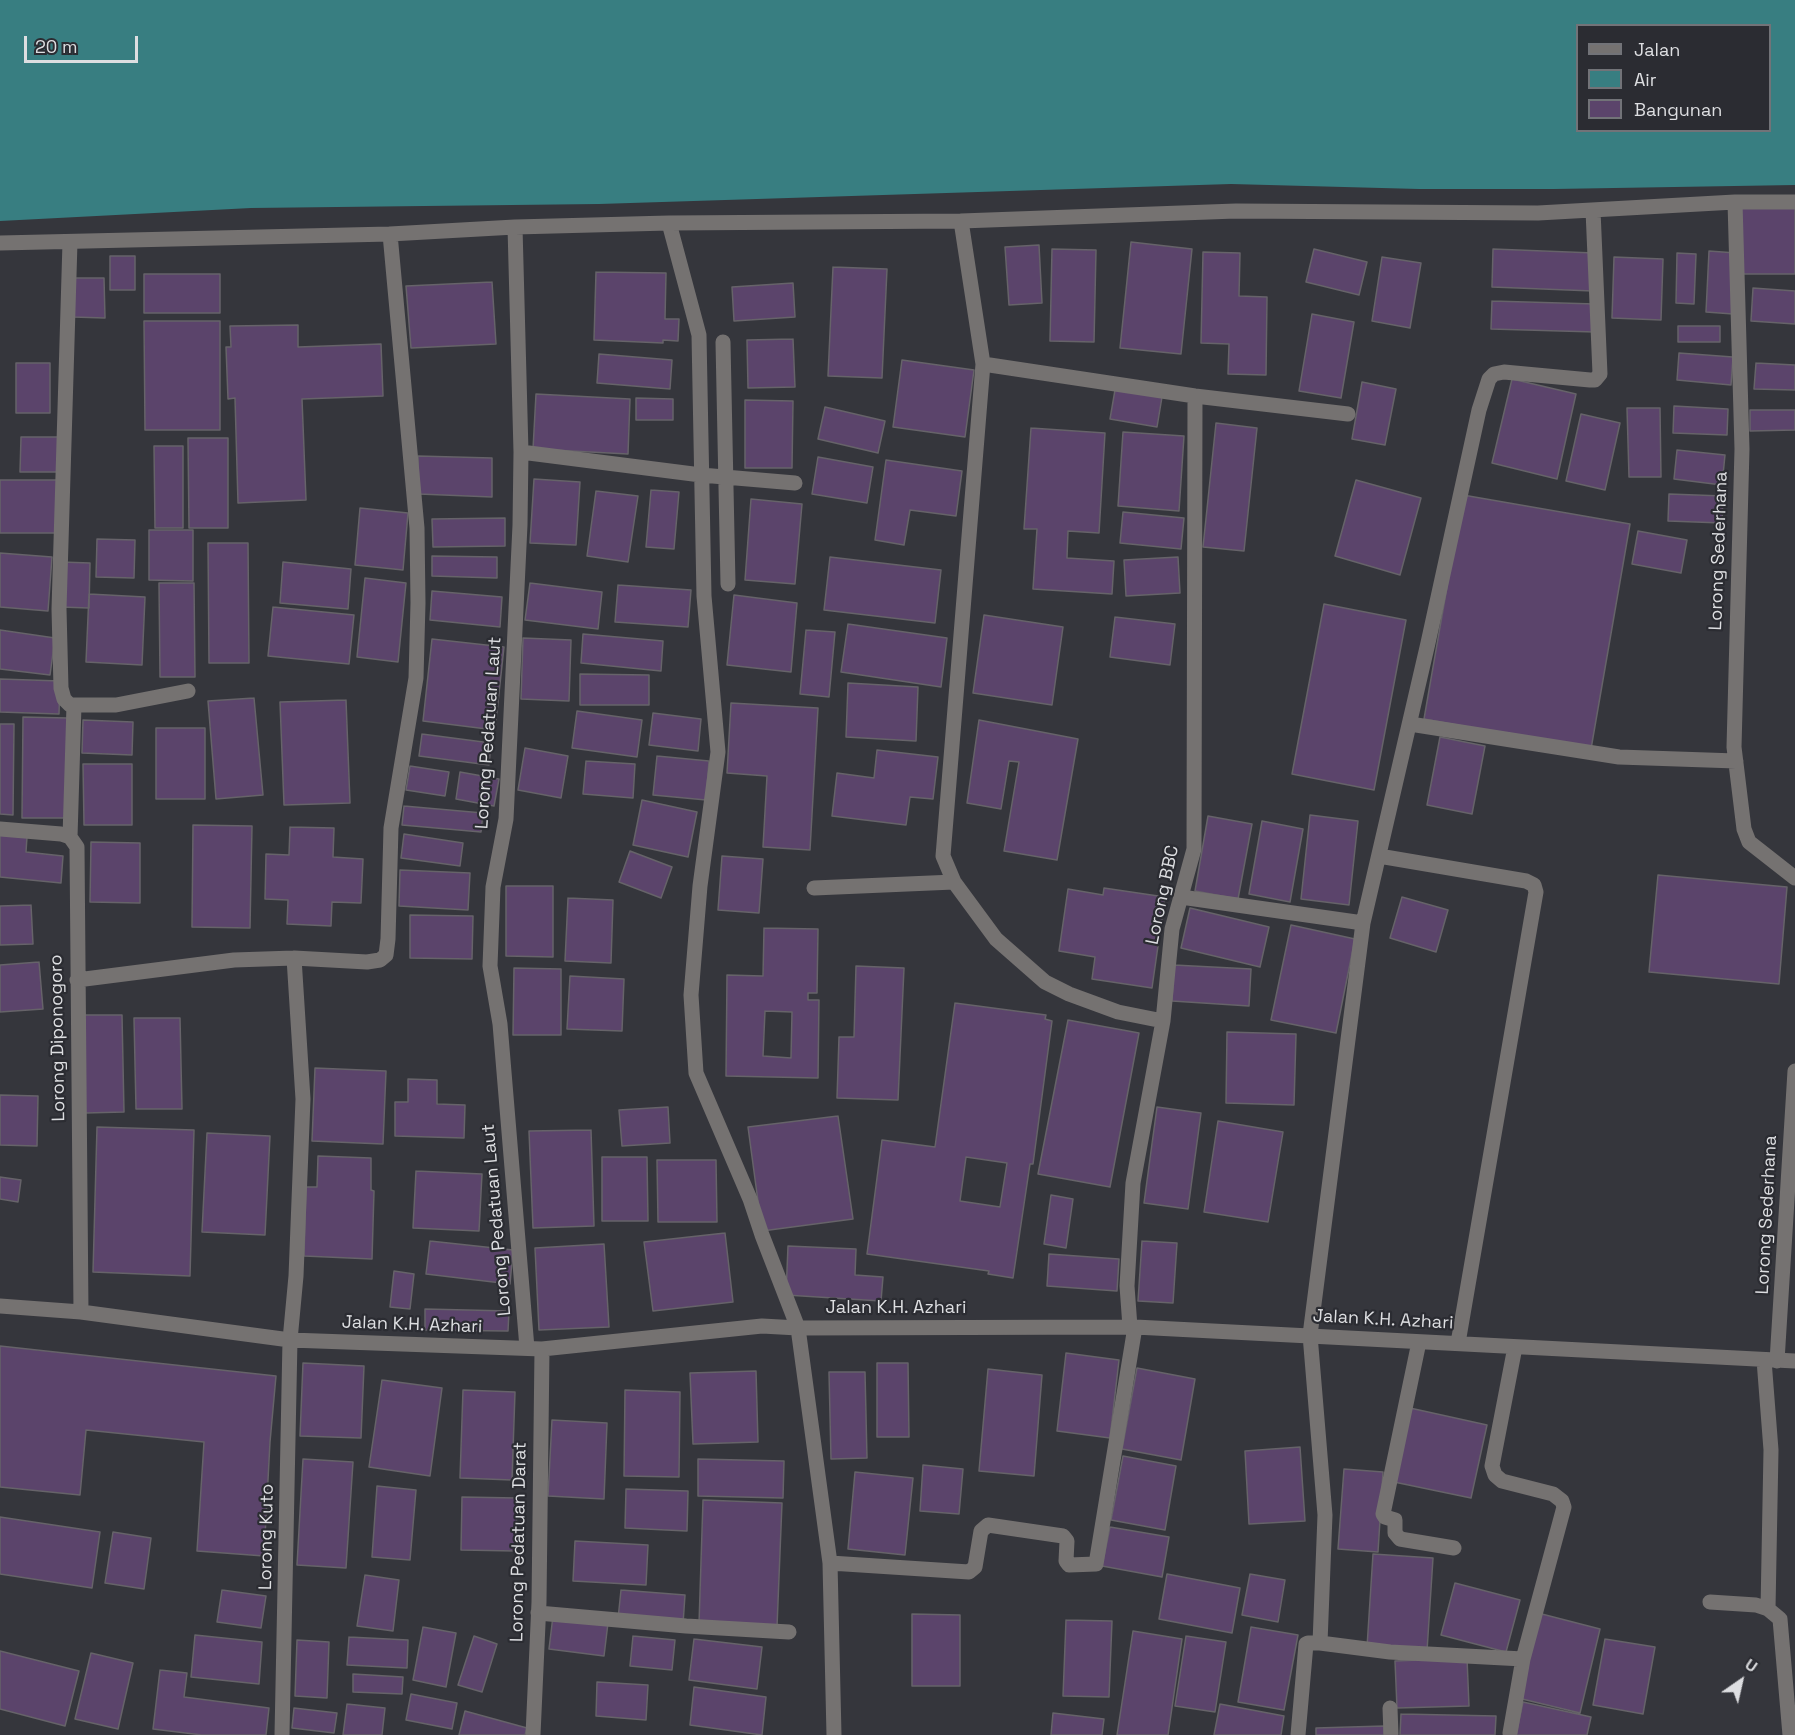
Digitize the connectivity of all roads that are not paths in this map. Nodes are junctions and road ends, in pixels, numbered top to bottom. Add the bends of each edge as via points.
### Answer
1 (1735, 202) junction
2 (1795, 202) edge
3 (1593, 210) junction
4 (961, 221) junction
5 (669, 223) junction
6 (515, 227) junction
7 (390, 234) junction
8 (70, 242) junction
9 (0, 243) edge
10 (723, 342) dead end
11 (983, 364) junction
12 (1196, 396) junction
13 (1348, 414) dead end
14 (521, 452) junction
15 (701, 475) junction
16 (726, 476) junction
17 (795, 483) dead end
18 (728, 584) dead end
19 (188, 691) dead end
20 (74, 705) junction
21 (1410, 724) junction
22 (1736, 760) junction
23 (0, 829) edge
24 (70, 837) junction
25 (1379, 856) junction
26 (1795, 878) edge
27 (954, 882) junction
28 (814, 888) dead end
29 (1181, 897) junction
30 (1364, 923) junction
31 (294, 958) junction
32 (77, 980) junction
33 (1163, 1021) junction
34 (1795, 1071) edge
35 (0, 1306) edge
36 (81, 1312) junction
37 (1133, 1327) junction
38 (798, 1328) junction
39 (1312, 1335) junction
40 (290, 1340) junction
41 (1419, 1342) junction
42 (1458, 1343) junction
43 (1515, 1347) junction
44 (534, 1349) junction
45 (1771, 1360) junction
46 (1795, 1361) edge
47 (1454, 1548) dead end
48 (830, 1563) junction
49 (1710, 1602) dead end
50 (1768, 1609) junction
51 (538, 1613) junction
52 (789, 1632) dead end
53 (1320, 1643) junction
54 (1523, 1659) junction
55 (1791, 1702) edge
56 (1390, 1708) dead end
57 (1510, 1733) dead end
58 (282, 1735) edge
59 (533, 1735) edge
60 (834, 1735) edge
61 (1298, 1735) edge
62 (1390, 1735) edge
63 (1790, 1735) edge

1 - 2 street
1 - 3 street
1 - 22 street, Lorong Sederhana via 1742,449 1735,646
3 - 4 street via 1236,211
3 - 21 street via 1600,374 1590,380 1504,372 1489,379
4 - 5 street
4 - 11 street
5 - 6 street
5 - 15 street via 699,335
6 - 7 street
6 - 14 street, Lorong Pedatuan Laut
7 - 8 street
7 - 31 street via 415,494 418,603 416,678 391,828 386,955 367,962
8 - 9 street
8 - 20 street via 59,609 61,688 64,699
10 - 16 street
11 - 12 street
11 - 27 street via 943,856
12 - 13 street
12 - 29 street, Lorong BBC via 1194,849
14 - 15 street
14 - 44 street, Lorong Pedatuan Laut via 506,819 493,887 490,966 500,1024
15 - 16 street
15 - 38 street via 704,596 718,752 700,886 691,995 696,1073
16 - 17 street
16 - 18 street
19 - 20 street via 116,705
20 - 24 street, Lorong Diponogoro
21 - 22 street via 1619,757
21 - 25 street
22 - 26 street, Lorong Sederhana via 1749,842
23 - 24 street
24 - 32 street, Lorong Diponogoro via 77,847
25 - 30 street
25 - 42 street via 1526,881 1534,885 1536,892
27 - 28 street
27 - 33 street via 996,939 1045,982 1118,1012
29 - 30 street
29 - 33 street, Lorong BBC via 1172,929
30 - 39 street
31 - 32 street via 234,960
31 - 40 street, Lorong Kuto via 303,1099
32 - 36 street, Lorong Diponogoro
33 - 37 street, Lorong BBC via 1133,1184 1127,1286
34 - 45 street, Lorong Sederhana
35 - 36 street, Jalan K.H. Azhari
36 - 40 street, Jalan K.H. Azhari
37 - 38 street, Jalan K.H. Azhari
37 - 39 street, Jalan K.H. Azhari
37 - 48 street, Lorong BBC via 1096,1564 1069,1565 1063,1536 988,1525 981,1531 975,1567 969,1572
38 - 44 street, Jalan K.H. Azhari via 762,1326
38 - 48 street
39 - 41 street, Jalan K.H. Azhari
39 - 53 street via 1324,1515
40 - 44 street, Jalan K.H. Azhari
40 - 58 street, Lorong Kuto
41 - 42 street, Jalan K.H. Azhari
41 - 47 street via 1383,1514 1395,1520 1395,1533 1400,1539
42 - 43 street, Jalan K.H. Azhari
43 - 45 street, Jalan K.H. Azhari
43 - 54 street via 1492,1466 1502,1481 1553,1494 1564,1507
44 - 51 street, Lorong Pedatuan Darat
45 - 46 street, Jalan K.H. Azhari
45 - 50 street, Lorong Sederhana
48 - 60 street
49 - 50 street
50 - 55 street via 1780,1619
51 - 52 street
51 - 59 street, Lorong Pedatuan Darat
53 - 54 street via 1390,1652
53 - 61 street via 1306,1644
54 - 57 street
55 - 63 street
56 - 62 street

